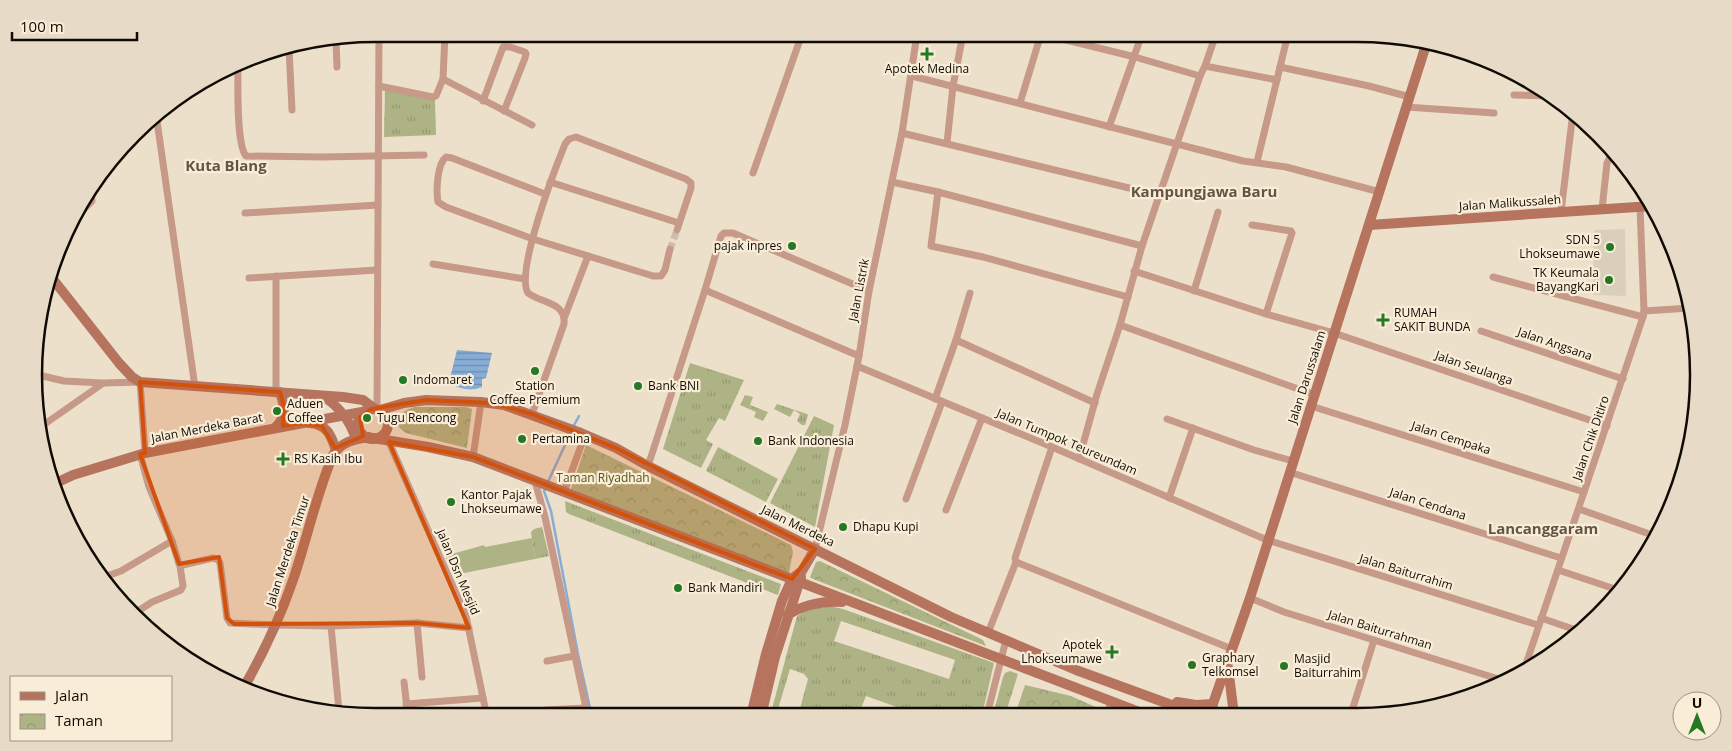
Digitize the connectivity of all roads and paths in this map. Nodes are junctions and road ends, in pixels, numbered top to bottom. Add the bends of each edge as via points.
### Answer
1 (379, 42) edge
2 (445, 42) edge
3 (799, 42) edge
4 (916, 42) edge
5 (961, 42) edge
6 (1039, 42) edge
7 (1074, 42) edge
8 (1140, 42) edge
9 (1213, 42) edge
10 (1286, 42) edge
11 (336, 45) edge
12 (1424, 50) edge
13 (289, 54) edge
14 (1135, 57) junction
15 (1205, 66) junction
16 (337, 67) dead end
17 (1280, 67) junction
18 (238, 72) edge
19 (912, 76) junction
20 (1200, 76) junction
21 (443, 79) junction
22 (1277, 80) junction
23 (379, 86) junction
24 (953, 86) junction
25 (1514, 95) dead end
26 (1537, 96) edge
27 (483, 101) junction
28 (1408, 102) junction
29 (1020, 103) junction
30 (292, 110) dead end
31 (504, 111) junction
32 (1494, 113) dead end
33 (1572, 122) edge
34 (157, 124) edge
35 (532, 125) dead end
36 (1109, 127) junction
37 (902, 133) junction
38 (947, 143) junction
39 (1178, 144) junction
40 (424, 155) dead end
41 (379, 156) junction
42 (1609, 158) edge
43 (1257, 162) junction
44 (753, 173) dead end
45 (550, 182) junction
46 (892, 182) junction
47 (938, 192) junction
48 (1380, 192) junction
49 (545, 194) junction
50 (1158, 195) junction
51 (378, 205) junction
52 (1640, 207) junction
53 (1644, 207) edge
54 (1602, 209) junction
55 (244, 212) dead end
56 (1218, 212) dead end
57 (1561, 212) junction
58 (1252, 225) dead end
59 (1369, 225) junction
60 (533, 238) junction
61 (1142, 246) junction
62 (670, 249) tunnel mouth
63 (588, 256) junction
64 (433, 264) dead end
65 (377, 270) junction
66 (1134, 271) junction
67 (276, 276) junction
68 (1493, 277) dead end
69 (249, 278) dead end
70 (526, 279) junction
71 (56, 283) edge
72 (705, 290) junction
73 (869, 291) junction
74 (1194, 291) junction
75 (970, 293) dead end
76 (1128, 297) junction
77 (1683, 309) edge
78 (1266, 314) junction
79 (1643, 314) junction
80 (565, 316) junction
81 (1120, 325) junction
82 (1481, 331) dead end
83 (1334, 332) junction
84 (956, 340) junction
85 (859, 356) junction
86 (857, 366) junction
87 (42, 376) edge
88 (1623, 379) junction
89 (140, 382) junction
90 (103, 383) junction
91 (195, 387) junction
92 (278, 392) junction
93 (321, 395) junction
94 (1315, 395) junction
95 (939, 401) junction
96 (481, 402) junction
97 (1095, 403) junction
98 (1311, 406) junction
99 (375, 410) junction
100 (532, 414) junction
101 (342, 415) junction
102 (982, 418) junction
103 (1167, 419) dead end
104 (46, 423) edge
105 (301, 423) junction
106 (1607, 426) junction
107 (275, 428) junction
108 (1193, 428) junction
109 (583, 434) junction
110 (371, 438) junction
111 (356, 439) junction
112 (389, 442) junction
113 (1052, 447) junction
114 (336, 450) junction
115 (142, 454) junction
116 (473, 457) junction
117 (1079, 459) junction
118 (1293, 461) junction
119 (648, 466) junction
120 (1289, 472) junction
121 (60, 481) edge
122 (536, 482) junction
123 (561, 491) junction
124 (1584, 492) junction
125 (1170, 498) junction
126 (906, 499) dead end
127 (1579, 509) junction
128 (946, 510) dead end
129 (1649, 534) edge
130 (1267, 540) junction
131 (172, 541) junction
132 (815, 549) junction
133 (1561, 558) junction
134 (1016, 562) junction
135 (180, 566) junction
136 (1558, 570) junction
137 (109, 575) edge
138 (796, 581) junction
139 (1613, 588) edge
140 (1250, 598) junction
141 (851, 602) junction
142 (140, 611) edge
143 (787, 615) junction
144 (1539, 621) junction
145 (416, 623) junction
146 (275, 626) junction
147 (331, 626) junction
148 (469, 628) junction
149 (1572, 629) edge
150 (988, 633) junction
151 (1006, 640) junction
152 (1374, 640) junction
153 (1232, 649) junction
154 (574, 656) junction
155 (1002, 660) junction
156 (547, 661) dead end
157 (1527, 662) edge
158 (1227, 663) junction
159 (422, 678) dead end
160 (1495, 678) edge
161 (247, 682) edge
162 (404, 682) dead end
163 (1138, 693) junction
164 (483, 698) junction
165 (1110, 701) junction
166 (406, 704) junction
167 (1212, 704) junction
168 (339, 707) edge
169 (407, 708) edge
170 (485, 708) edge
171 (585, 708) edge
172 (753, 708) edge
173 (763, 708) edge
174 (989, 708) edge
175 (1109, 708) edge
176 (1128, 708) edge
177 (1180, 708) edge
178 (1211, 708) edge
179 (1233, 708) edge
180 (1354, 708) edge

1 - 23 street
2 - 21 street
3 - 44 street
4 - 19 street, Jalan Listrik
5 - 24 street
6 - 29 street
7 - 14 street
8 - 14 street
9 - 15 street
10 - 17 street
11 - 16 street
12 - 28 main road, Jalan Darussalam
13 - 30 street
14 - 20 street
14 - 36 street
15 - 20 street
15 - 22 street
17 - 22 street
17 - 28 street via 1369,86
18 - 41 street via 240,126 246,156
19 - 24 street
19 - 37 street, Jalan Listrik
20 - 39 street
21 - 23 street via 436,96
21 - 27 street
22 - 43 street
23 - 41 street
24 - 29 street
24 - 38 street
25 - 26 street
27 - 31 street
27 - 31 street via 503,47 524,52 526,58
28 - 32 street
28 - 48 main road, Jalan Darussalam
29 - 36 street
31 - 35 street
33 - 57 street
34 - 91 street
36 - 39 street
37 - 38 street
37 - 46 street, Jalan Listrik
38 - 50 street
39 - 43 street
39 - 50 street
40 - 41 street
41 - 51 street
42 - 54 street
43 - 48 street
45 - 45 street via 565,144 576,137 686,178 691,188 678,227
45 - 49 street
46 - 47 street
46 - 73 street, Jalan Listrik
47 - 61 street
47 - 76 street via 931,246
48 - 59 main road, Jalan Darussalam
49 - 60 street
49 - 60 street via 452,158 446,157 442,161 436,195 438,202
50 - 61 street
51 - 55 street
51 - 65 street
52 - 53 main road, Jalan Malikussaleh
52 - 54 main road, Jalan Malikussaleh
52 - 79 street, Jalan Chik Ditiro
54 - 57 main road, Jalan Malikussaleh
56 - 74 street
57 - 59 main road, Jalan Malikussaleh
58 - 78 street via 1292,233
59 - 83 main road, Jalan Darussalam
60 - 63 street
60 - 70 street
61 - 66 street
62 - 63 street via 665,270 660,276
63 - 80 street
64 - 70 street
65 - 67 street
65 - 99 street
66 - 74 street, Jalan Seulanga
66 - 76 street
67 - 69 street
67 - 92 street
68 - 79 street
70 - 80 street via 528,293 559,308
71 - 89 main road via 119,363
72 - 73 street via 721,236 728,232
72 - 85 street
72 - 119 street
73 - 85 street, Jalan Listrik
74 - 78 street, Jalan Seulanga
75 - 84 street
76 - 81 street
77 - 79 street
78 - 83 street, Jalan Seulanga
79 - 88 street, Jalan Chik Ditiro
80 - 100 street
81 - 94 street
81 - 97 street
82 - 88 street, Jalan Angsana
83 - 94 main road, Jalan Darussalam
83 - 106 street, Jalan Seulanga
84 - 95 street
84 - 97 street
85 - 86 street, Jalan Listrik
86 - 95 street, Jalan Tumpok Teureundam
86 - 132 street, Jalan Listrik
87 - 90 street via 64,382
88 - 106 street, Jalan Chik Ditiro
89 - 90 street
89 - 91 main road
89 - 115 street
90 - 104 street
91 - 92 main road
92 - 93 main road
92 - 107 main road via 284,416
93 - 99 main road via 364,400
93 - 101 main road
94 - 98 main road, Jalan Darussalam
95 - 102 street, Jalan Tumpok Teureundam
95 - 126 street
96 - 99 main road, Jalan Merdeka via 426,400
96 - 100 main road, Jalan Merdeka
96 - 116 street
97 - 117 street
98 - 118 main road, Jalan Darussalam
98 - 124 street, Jalan Cempaka
99 - 101 main road, Jalan Merdeka Barat
99 - 110 main road via 360,418 361,432
99 - 110 main road via 386,416 388,425 382,436
100 - 109 main road, Jalan Merdeka
101 - 105 main road, Jalan Merdeka Barat
101 - 111 main road via 349,422
102 - 113 street, Jalan Tumpok Teureundam
102 - 128 street
103 - 108 street
105 - 107 main road, Jalan Merdeka Barat
105 - 114 main road via 315,423 328,430
106 - 124 street, Jalan Chik Ditiro
107 - 115 main road, Jalan Merdeka Barat
108 - 118 street
108 - 125 street
109 - 119 main road, Jalan Merdeka
109 - 123 street
110 - 111 main road
110 - 112 main road
111 - 114 main road
112 - 116 main road
112 - 148 street, Jalan Dsn Mesjid
113 - 117 street, Jalan Tumpok Teureundam
113 - 134 street
114 - 146 main road, Jalan Merdeka Timur
115 - 121 main road, Jalan Merdeka Barat
115 - 131 street via 149,488
116 - 122 main road
117 - 125 street, Jalan Tumpok Teureundam
118 - 120 main road, Jalan Darussalam
119 - 132 main road, Jalan Merdeka
120 - 130 main road, Jalan Darussalam
120 - 133 street, Jalan Cendana
122 - 123 main road
122 - 154 street
123 - 138 main road
124 - 127 street, Jalan Chik Ditiro
125 - 130 street, Jalan Tumpok Teureundam
127 - 129 street
127 - 133 street, Jalan Chik Ditiro
130 - 140 main road, Jalan Darussalam
130 - 144 street, Jalan Baiturrahim
131 - 135 street
131 - 137 street
132 - 138 main road
132 - 150 main road, Jalan Merdeka
133 - 136 street, Jalan Chik Ditiro
134 - 150 street
134 - 153 street
135 - 142 street via 182,590
135 - 146 street via 213,558 218,560 228,621
136 - 139 street
136 - 144 street, Jalan Chik Ditiro
138 - 141 main road
138 - 143 main road
138 - 172 main road via 778,613
140 - 152 street, Jalan Baiturrahman
140 - 153 main road, Jalan Darussalam
141 - 143 main road via 812,604
141 - 155 main road
143 - 173 main road
144 - 149 street, Jalan Baiturrahim
144 - 157 street, Jalan Chik Ditiro
145 - 147 street
145 - 148 street
145 - 159 street
146 - 147 street
146 - 161 main road, Jalan Merdeka Timur
147 - 168 street
148 - 164 street, Jalan Dsn Mesjid
150 - 151 main road, Jalan Merdeka
151 - 155 street
151 - 163 main road, Jalan Merdeka
152 - 160 street, Jalan Baiturrahman
152 - 180 street
153 - 158 main road, Jalan Darussalam
154 - 156 street
154 - 171 street
155 - 165 main road
155 - 174 street
158 - 167 main road, Jalan Darussalam
158 - 179 main road
162 - 166 street
163 - 167 main road via 1196,706
163 - 177 main road, Jalan Merdeka
164 - 166 street
164 - 170 street, Jalan Dsn Mesjid
165 - 175 street
165 - 176 main road
166 - 169 street
167 - 178 main road, Jalan Darussalam

